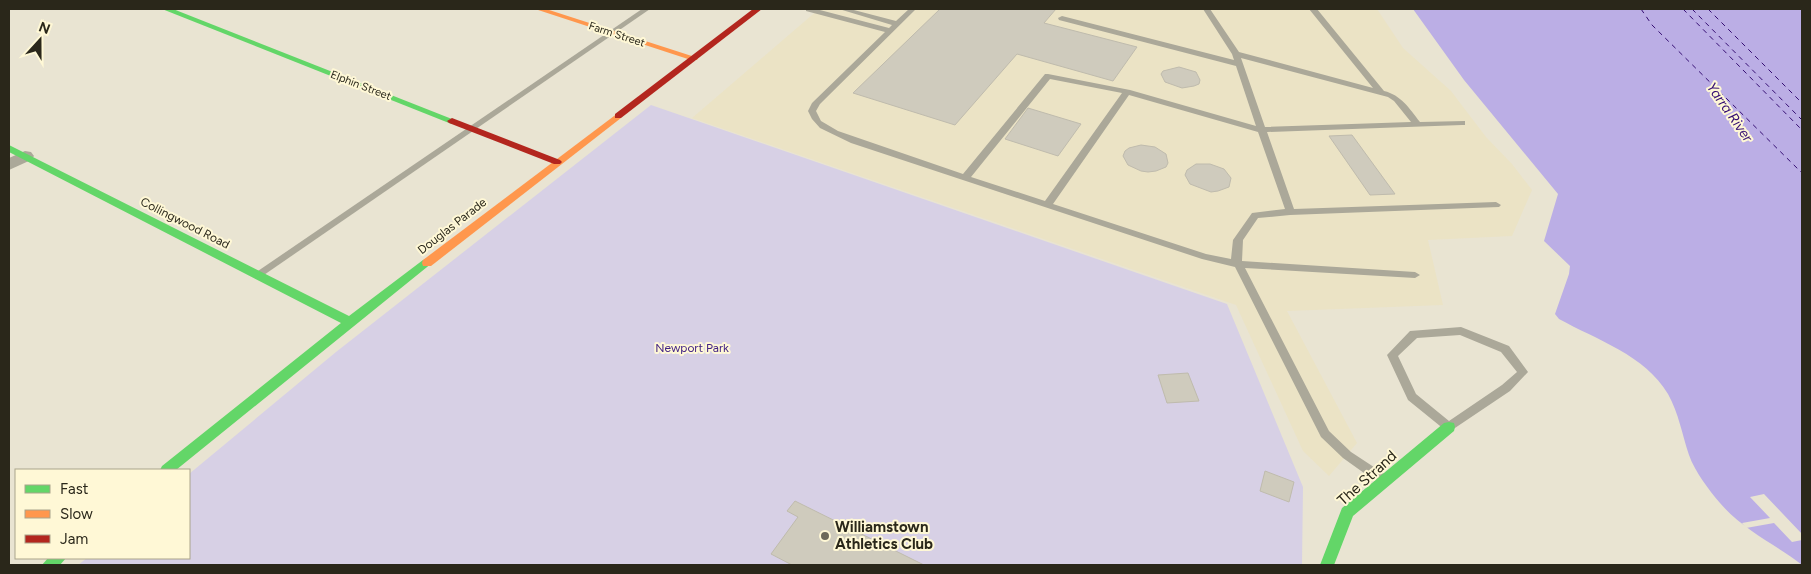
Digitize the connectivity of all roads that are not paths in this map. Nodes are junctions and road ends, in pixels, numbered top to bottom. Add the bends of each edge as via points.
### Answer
1 (166, 9) edge
2 (540, 9) edge
3 (646, 9) edge
4 (758, 9) edge
5 (809, 9) edge
6 (843, 9) edge
7 (913, 9) edge
8 (1207, 9) edge
9 (1313, 9) edge
10 (1062, 18) dead end
11 (897, 24) junction
12 (612, 32) junction
13 (890, 32) junction
14 (1236, 54) junction
15 (694, 58) junction
16 (1239, 64) junction
17 (1127, 92) junction
18 (1380, 92) junction
19 (1462, 124) dead end
20 (1418, 125) junction
21 (472, 129) junction
22 (1261, 130) junction
23 (9, 148) edge
24 (25, 156) junction
25 (557, 162) junction
26 (9, 165) edge
27 (965, 178) junction
28 (1047, 205) junction
29 (1496, 205) dead end
30 (1290, 212) junction
31 (1239, 264) junction
32 (258, 275) junction
33 (1415, 275) dead end
34 (350, 322) junction
35 (1448, 427) junction
36 (168, 469) edge
37 (1384, 481) junction
38 (1327, 565) edge

1 - 21 street, Elphin Street
2 - 12 street, Farm Street
3 - 12 lane
4 - 15 street, Douglas Parade
5 - 13 lane
6 - 11 lane
7 - 11 lane
8 - 14 lane
9 - 18 lane
10 - 16 lane
11 - 13 lane
12 - 15 street, Farm Street
12 - 21 lane
13 - 27 lane via 816,103 812,111 814,120 825,129 854,141
14 - 16 lane
14 - 18 lane
15 - 25 street, Douglas Parade
16 - 22 lane
17 - 22 lane
17 - 27 lane via 1048,76
17 - 28 lane
18 - 20 lane via 1397,99
19 - 20 lane
20 - 22 lane
21 - 25 street, Elphin Street
21 - 32 lane
22 - 30 lane
23 - 24 street, Collingwood Road
24 - 26 street
24 - 32 street, Collingwood Road
25 - 34 street, Douglas Parade
27 - 28 lane
28 - 31 lane via 1205,257
29 - 30 lane
30 - 31 lane via 1255,215 1238,240 1236,259
31 - 33 lane
31 - 37 lane via 1325,434 1347,455
32 - 34 street, Collingwood Road
34 - 36 street, Douglas Parade
35 - 35 lane via 1412,397 1392,356 1414,334 1461,331 1505,349 1523,372 1506,388
35 - 37 street, The Strand
37 - 38 street, The Strand via 1347,512

